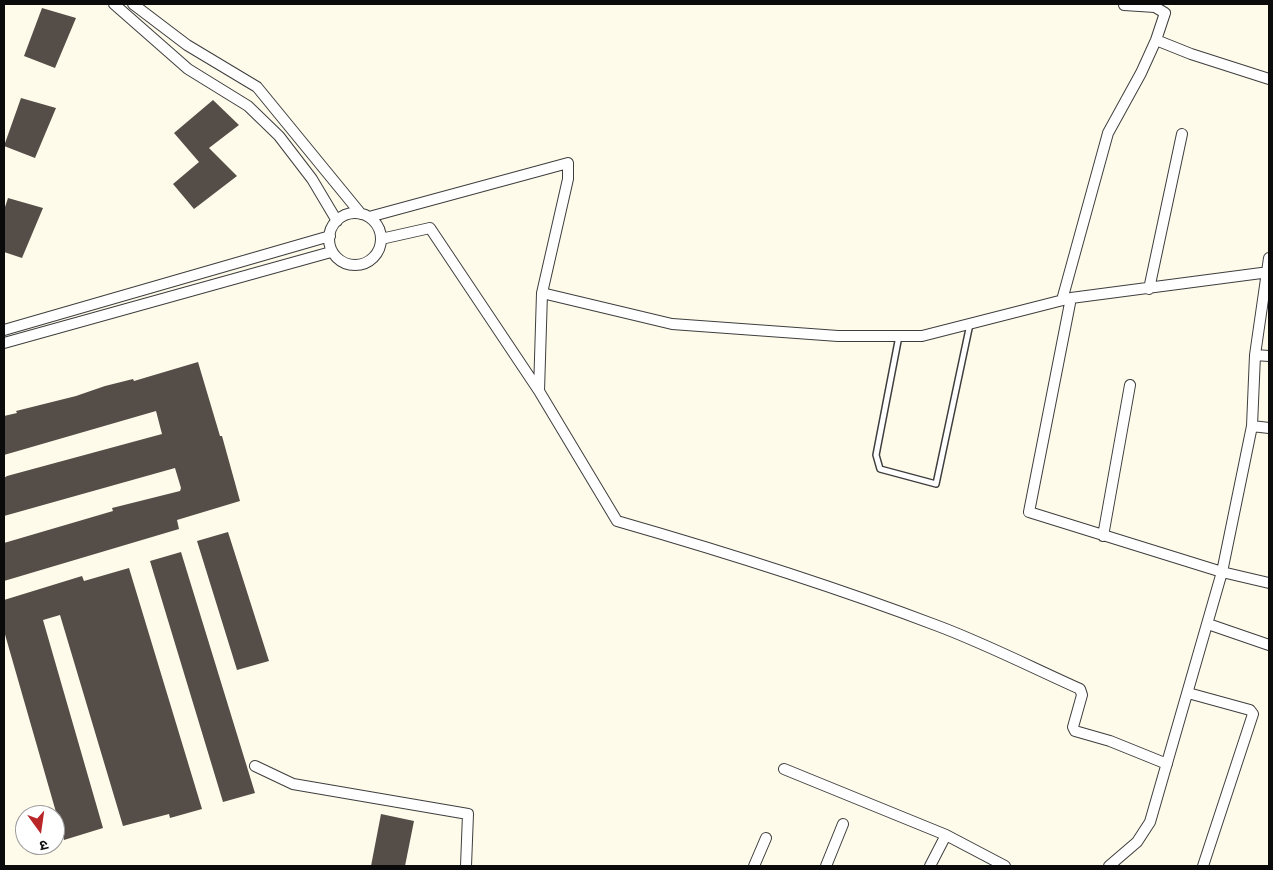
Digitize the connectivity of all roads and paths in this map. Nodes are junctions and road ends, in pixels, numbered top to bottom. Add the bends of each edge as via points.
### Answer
1 (114, 4) edge
2 (133, 4) edge
3 (1124, 5) dead end
4 (1156, 40) junction
5 (1269, 79) edge
6 (1182, 134) dead end
7 (365, 216) junction
8 (337, 221) junction
9 (330, 236) junction
10 (381, 239) junction
11 (331, 252) junction
12 (1269, 258) edge
13 (1268, 272) edge
14 (1149, 289) junction
15 (542, 293) junction
16 (1066, 299) junction
17 (970, 324) junction
18 (4, 330) edge
19 (900, 336) junction
20 (4, 343) edge
21 (1256, 354) junction
22 (1269, 356) edge
23 (1130, 385) dead end
24 (539, 391) junction
25 (1252, 426) junction
26 (1269, 428) edge
27 (1103, 536) junction
28 (1222, 572) junction
29 (1269, 584) edge
30 (1208, 624) junction
31 (1269, 645) edge
32 (1188, 693) junction
33 (1167, 764) junction
34 (254, 766) dead end
35 (784, 770) dead end
36 (843, 824) dead end
37 (946, 835) junction
38 (766, 838) dead end
39 (466, 866) edge
40 (754, 866) edge
41 (826, 866) edge
42 (930, 866) edge
43 (1005, 866) edge
44 (1109, 866) edge
45 (1203, 866) edge

1 - 8 street via 188,69 248,106 279,136 312,178
2 - 7 street via 186,45 257,87
3 - 4 street via 1155,7 1165,13
4 - 5 street
4 - 16 street via 1108,133
6 - 14 street
7 - 8 street via 353,214
7 - 10 street via 380,230
7 - 15 street via 568,163 568,178
8 - 9 street
9 - 11 street
9 - 18 street
10 - 11 street via 376,255 362,264 345,263
10 - 24 street via 430,228
11 - 20 street
12 - 13 street
13 - 14 street
13 - 21 street
14 - 16 street
15 - 19 street via 672,324 838,336
15 - 24 street
16 - 17 street
16 - 27 street via 1029,512
17 - 19 street via 922,336
17 - 19 lane via 936,484 880,469 876,455
21 - 22 street
21 - 25 street
23 - 27 street
24 - 33 street via 617,521 719,550 930,623 1024,663 1080,689 1082,695 1073,727 1075,731
25 - 26 street
25 - 28 street
27 - 28 street
28 - 29 street
28 - 30 street
30 - 31 street
30 - 32 street
32 - 33 street
32 - 45 street via 1250,710 1253,714
33 - 44 street via 1150,822 1137,842
34 - 39 street via 293,784 468,814
35 - 37 street
36 - 41 street
37 - 42 street
37 - 43 street
38 - 40 street

